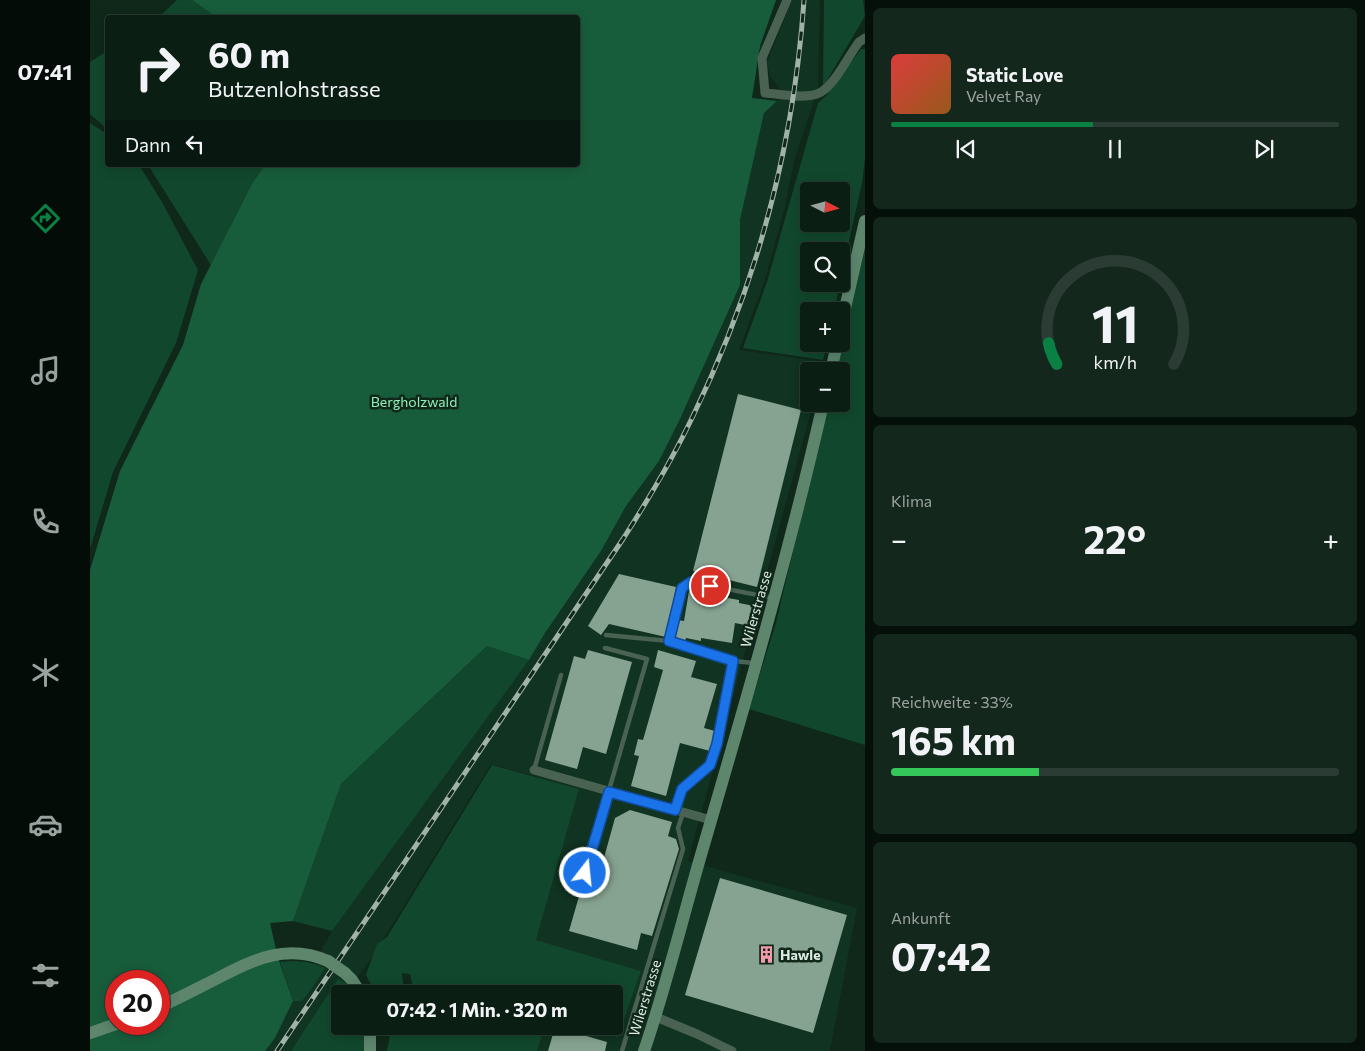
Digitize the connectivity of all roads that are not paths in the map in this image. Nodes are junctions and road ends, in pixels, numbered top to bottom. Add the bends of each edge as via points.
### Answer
1 (787, 0) edge
2 (865, 38) edge
3 (865, 222) edge
4 (847, 302) edge
5 (821, 412) edge
6 (774, 598) junction
7 (606, 635) dead end
8 (669, 641) junction
9 (605, 648) dead end
10 (733, 661) junction
11 (756, 664) junction
12 (561, 675) dead end
13 (534, 770) joint
14 (609, 792) junction
15 (679, 811) junction
16 (711, 820) junction
17 (585, 873) dead end
18 (355, 985) edge
19 (170, 1002) edge
20 (656, 1017) junction
21 (105, 1028) edge
22 (90, 1033) edge
23 (370, 1035) edge
24 (370, 1051) edge
25 (622, 1051) edge
26 (644, 1051) edge
27 (732, 1051) edge

1 - 2 street via 762,58 765,93 819,94 830,85 858,42
3 - 4 main road
5 - 6 main road, Wilerstrasse via 799,510
6 - 8 lane via 691,582 682,588
6 - 11 main road, Wilerstrasse
7 - 8 lane
8 - 10 lane
9 - 14 lane via 647,659
10 - 11 lane
10 - 15 lane via 710,765 682,789
11 - 16 main road, Wilerstrasse
12 - 13 lane
13 - 14 street
14 - 15 street
14 - 17 lane
15 - 16 street
15 - 25 lane via 678,828 683,849
16 - 20 main road, Wilerstrasse
18 - 19 main road, bridge via 345,973 318,956 284,953 241,966
20 - 26 main road, Wilerstrasse
20 - 27 street
21 - 22 main road
23 - 24 main road

